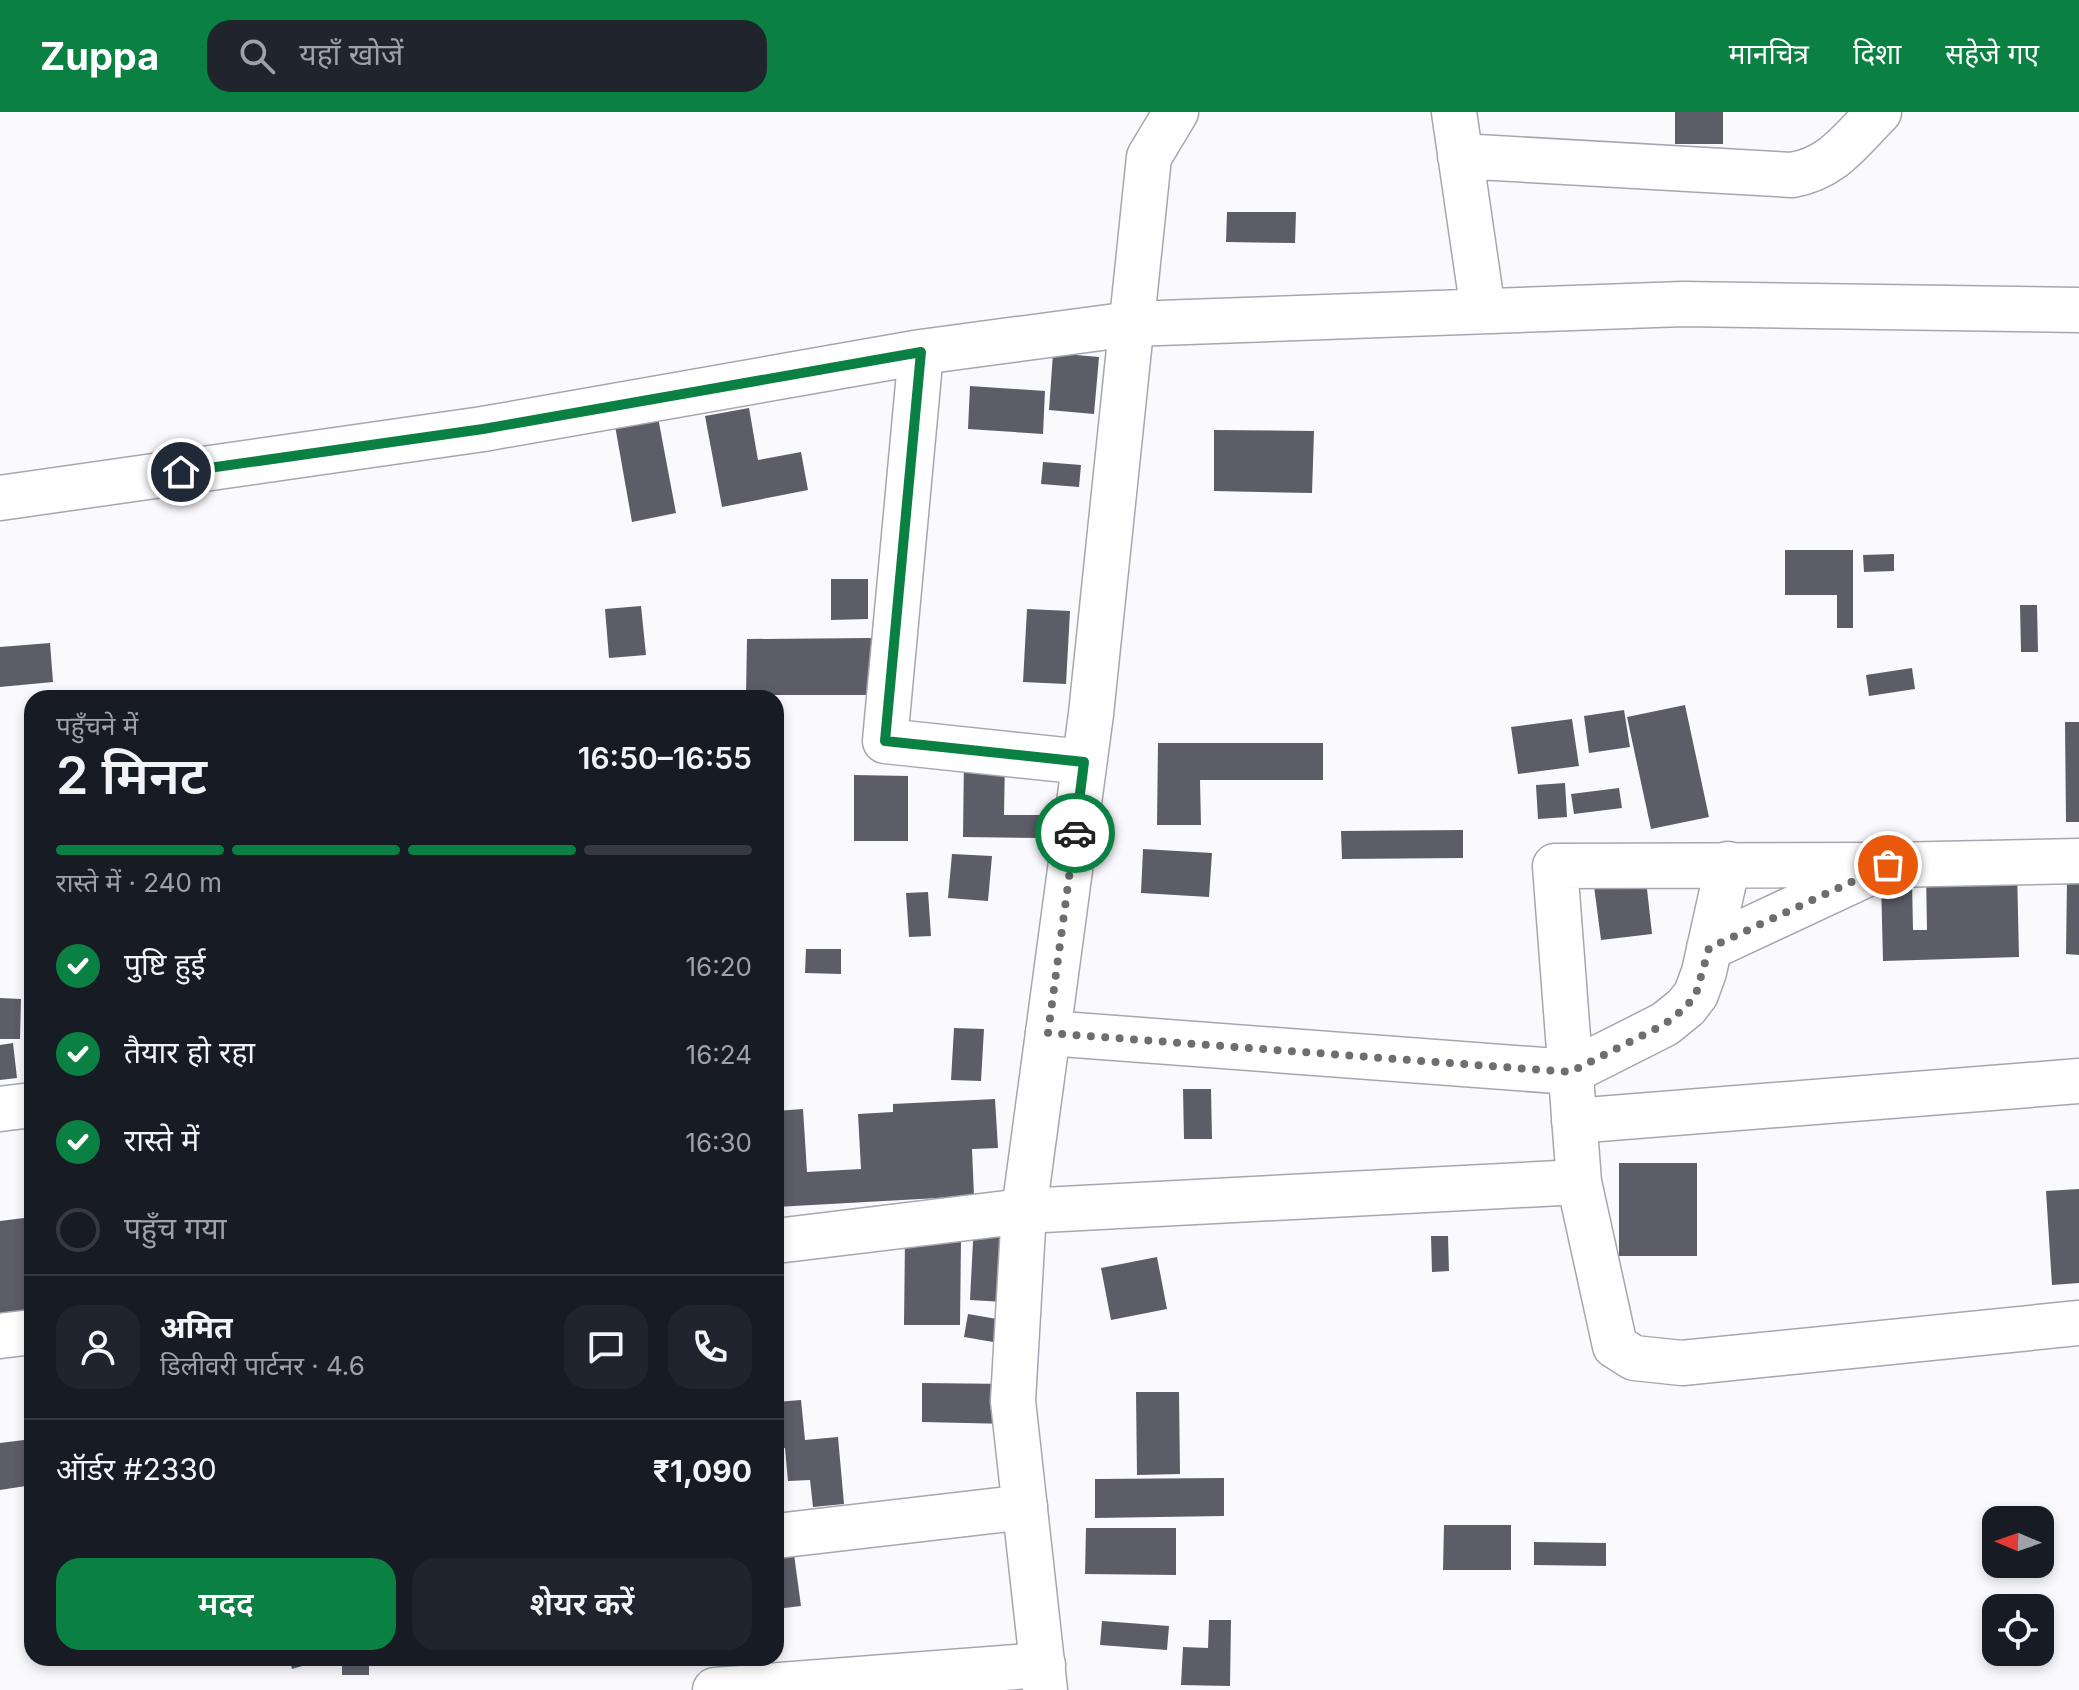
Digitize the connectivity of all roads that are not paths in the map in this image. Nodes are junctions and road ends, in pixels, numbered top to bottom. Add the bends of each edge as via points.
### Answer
1 (1176, 112) edge
2 (1454, 112) edge
3 (1879, 112) edge
4 (1460, 156) junction
5 (2079, 310) edge
6 (1483, 311) junction
7 (1131, 324) junction
8 (921, 352) junction
9 (0, 498) edge
10 (1084, 762) junction
11 (2079, 861) edge
12 (1728, 864) junction
13 (1888, 865) junction
14 (1709, 948) junction
15 (1048, 1033) junction
16 (1570, 1072) junction
17 (2079, 1081) edge
18 (24, 1106) edge
19 (0, 1109) edge
20 (1574, 1121) junction
21 (1579, 1182) junction
22 (1024, 1211) junction
23 (784, 1240) edge
24 (2079, 1323) edge
25 (24, 1333) edge
26 (0, 1336) edge
27 (1025, 1507) junction
28 (784, 1535) edge
29 (1044, 1678) edge
30 (715, 1690) edge

1 - 7 street via 1149,157
2 - 4 street
3 - 4 street via 1829,163 1792,175
4 - 6 street
5 - 6 street via 1683,304
6 - 7 street
7 - 8 street
7 - 10 street
8 - 9 street via 483,429
8 - 10 street via 885,741
10 - 15 street
11 - 13 street
12 - 13 street
12 - 14 street
12 - 16 street via 1555,866
13 - 14 street
14 - 16 street via 1696,994 1686,1007 1665,1024
15 - 16 street
15 - 22 street
16 - 20 street
17 - 20 street
18 - 19 street
20 - 21 street
21 - 22 street
21 - 24 street via 1615,1346 1634,1358 1682,1363
22 - 23 street
22 - 27 street via 1013,1401
25 - 26 street
27 - 28 street
27 - 29 street
29 - 30 street

